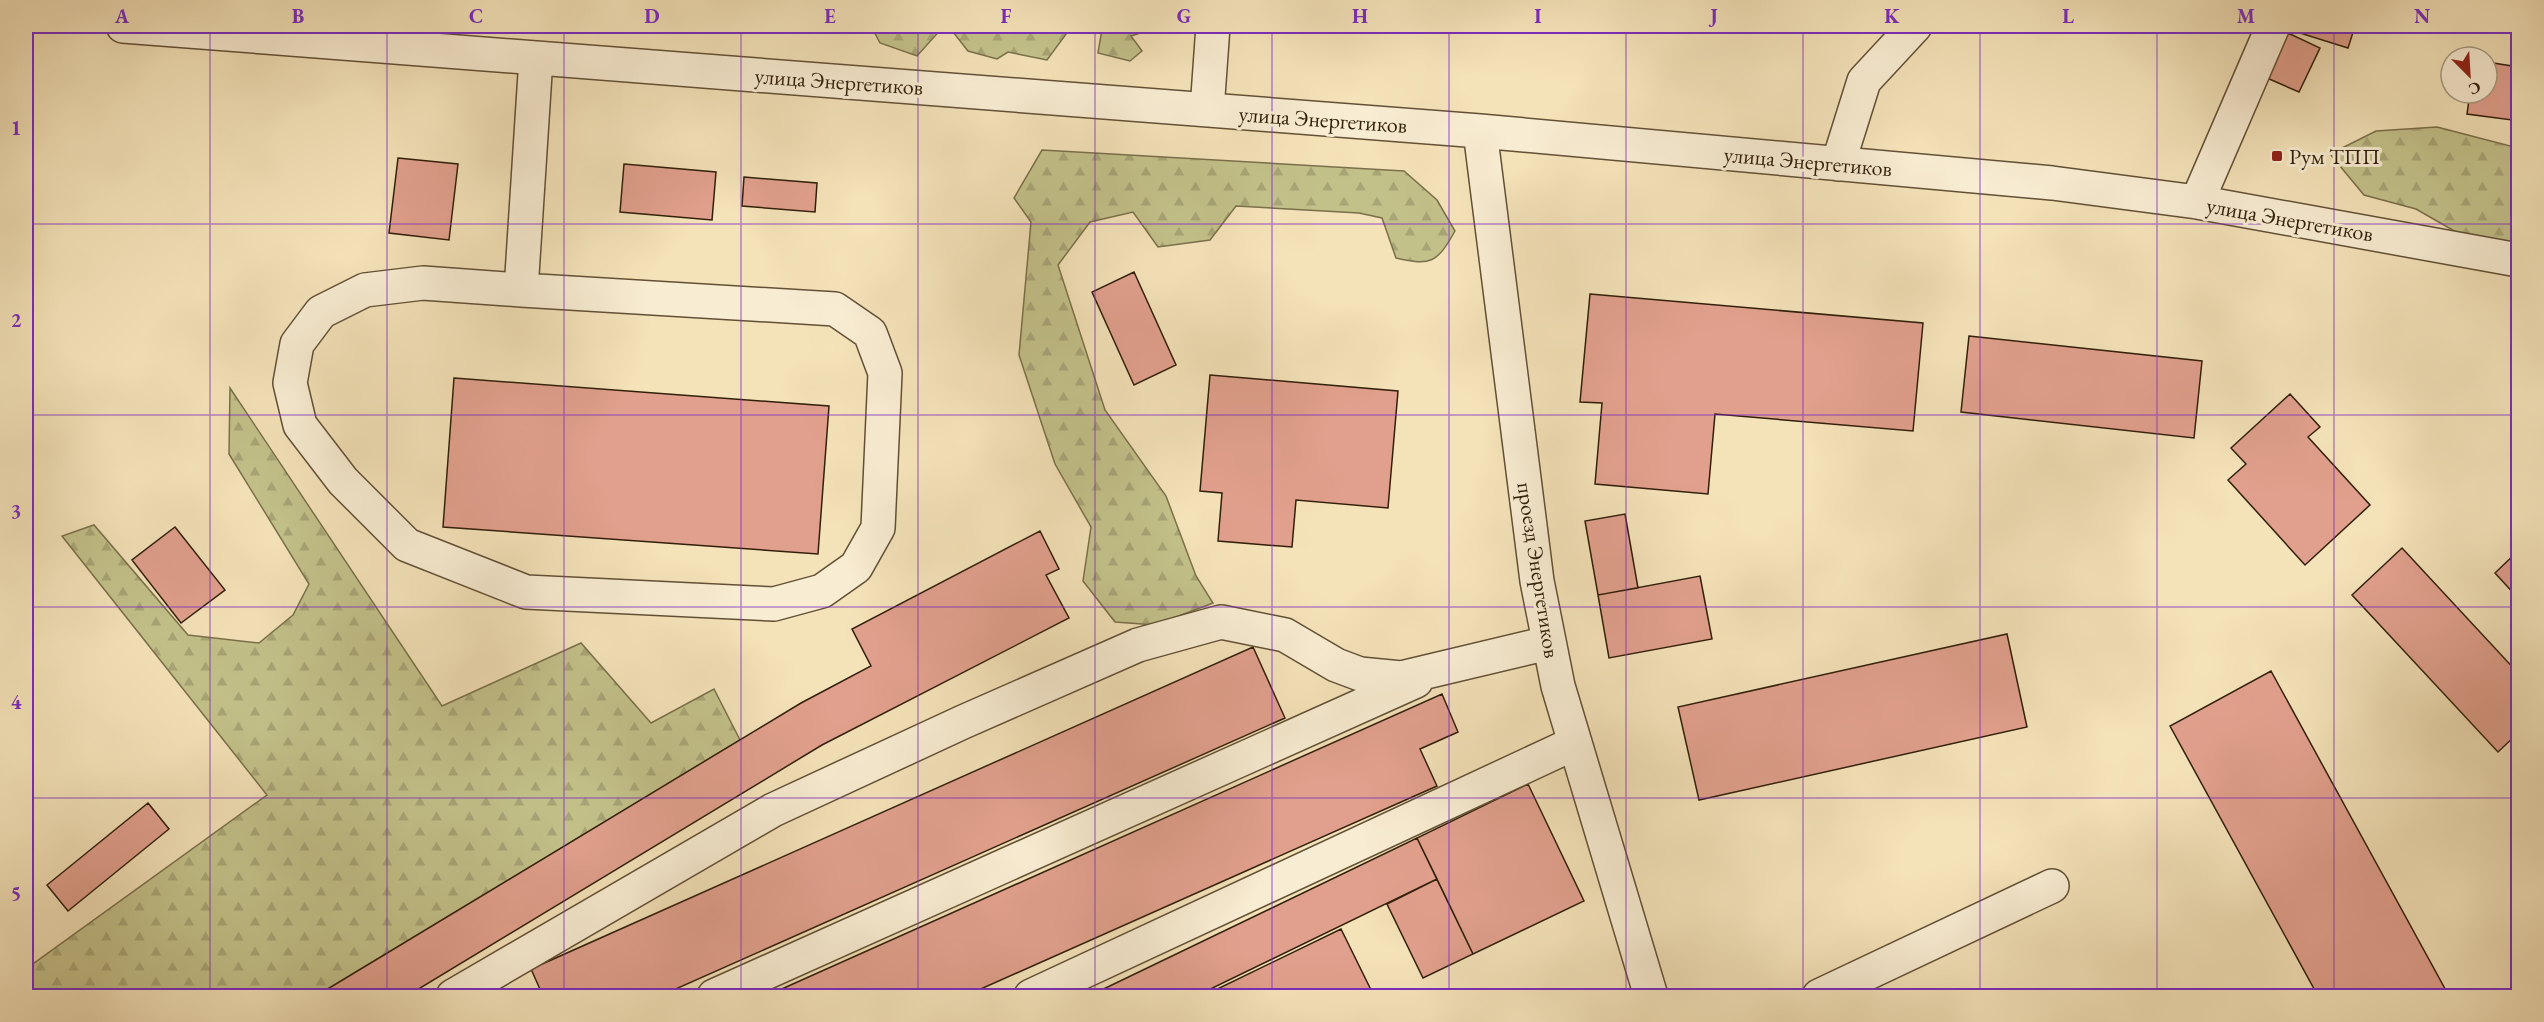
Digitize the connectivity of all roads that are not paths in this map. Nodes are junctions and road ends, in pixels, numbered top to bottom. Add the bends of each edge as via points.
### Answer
1 (123, 26) edge
2 (1213, 26) edge
3 (1915, 26) edge
4 (2272, 26) edge
5 (536, 58) junction
6 (1207, 110) junction
7 (1480, 131) junction
8 (1839, 164) junction
9 (2197, 202) junction
10 (2518, 260) edge
11 (521, 290) junction
12 (1548, 642) junction
13 (1440, 669) junction
14 (1575, 743) junction
15 (2052, 886) dead end
16 (453, 996) edge
17 (714, 996) edge
18 (1031, 996) edge
19 (1651, 996) edge
20 (1819, 996) edge

1 - 5 street, улица Энергетиков
2 - 6 street
3 - 8 street via 1864,81
4 - 9 street
5 - 6 street, улица Энергетиков
5 - 11 street
6 - 7 street, улица Энергетиков
7 - 8 street, улица Энергетиков
7 - 12 street, проезд Энергетиков
8 - 9 street, улица Энергетиков via 2052,183
9 - 10 street, улица Энергетиков
11 - 11 street via 423,283 365,290 321,312 297,344 290,383 300,425 343,481 407,545 526,592 550,594 774,604 822,591 856,567 878,528 885,373 870,333 835,309
12 - 13 street
12 - 14 street, проезд Энергетиков
13 - 16 street via 1401,678 1360,674 1336,665 1285,635 1221,622 1138,645 773,810
13 - 17 street
14 - 18 street
14 - 19 street, проезд Энергетиков
15 - 20 street

